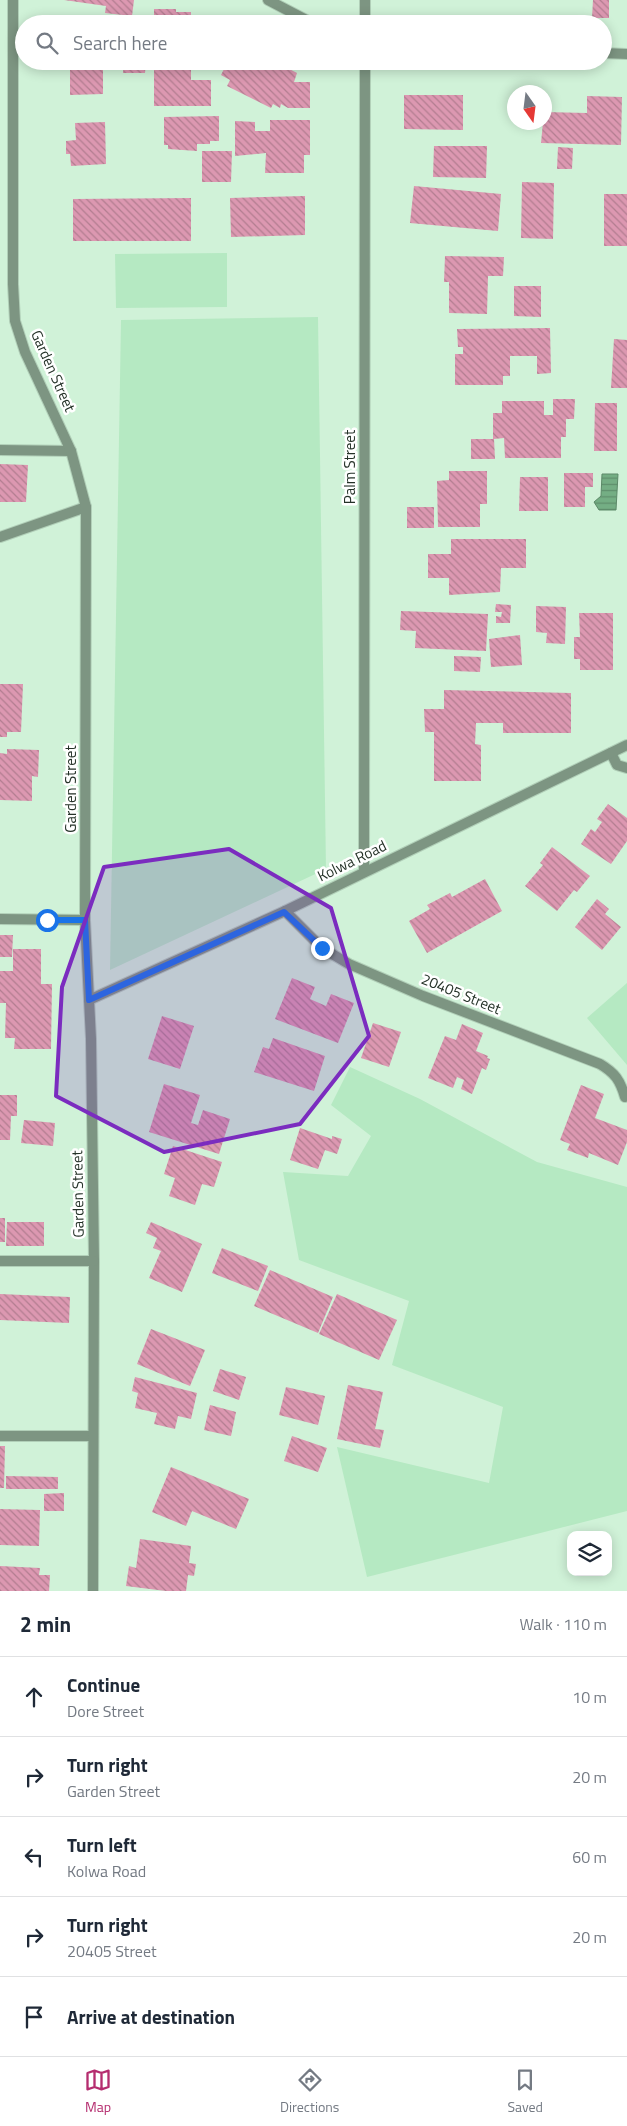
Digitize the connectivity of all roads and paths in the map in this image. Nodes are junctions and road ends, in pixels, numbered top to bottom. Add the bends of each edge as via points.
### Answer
1 (13, 0) edge
2 (268, 0) edge
3 (365, 0) edge
4 (297, 15) edge
5 (365, 15) edge
6 (612, 53) edge
7 (627, 54) edge
8 (365, 70) edge
9 (0, 450) edge
10 (71, 451) junction
11 (86, 507) junction
12 (0, 537) edge
13 (627, 745) edge
14 (611, 753) junction
15 (627, 768) edge
16 (364, 872) junction
17 (284, 912) junction
18 (0, 919) edge
19 (85, 920) junction
20 (89, 1000) junction
21 (625, 1097) dead end
22 (94, 1261) junction
23 (0, 1262) edge
24 (0, 1436) edge
25 (93, 1436) junction
26 (92, 1591) edge

1 - 10 street, Garden Street via 15,321 25,352
2 - 4 street
3 - 5 street
6 - 7 street
8 - 16 street, Palm Street
9 - 10 street
10 - 11 street, Garden Street
11 - 12 street
11 - 19 street, Garden Street
13 - 14 street, Kolwa Road
14 - 15 street via 616,765
14 - 16 street, Kolwa Road
16 - 17 street, Kolwa Road
17 - 20 street, Kolwa Road
17 - 21 street, 20405 Street via 322,948 349,964 600,1064 620,1081
18 - 19 street
19 - 20 street, Garden Street
20 - 22 street, Garden Street
22 - 23 street
22 - 25 street, Garden Street
24 - 25 street
25 - 26 street, Garden Street

